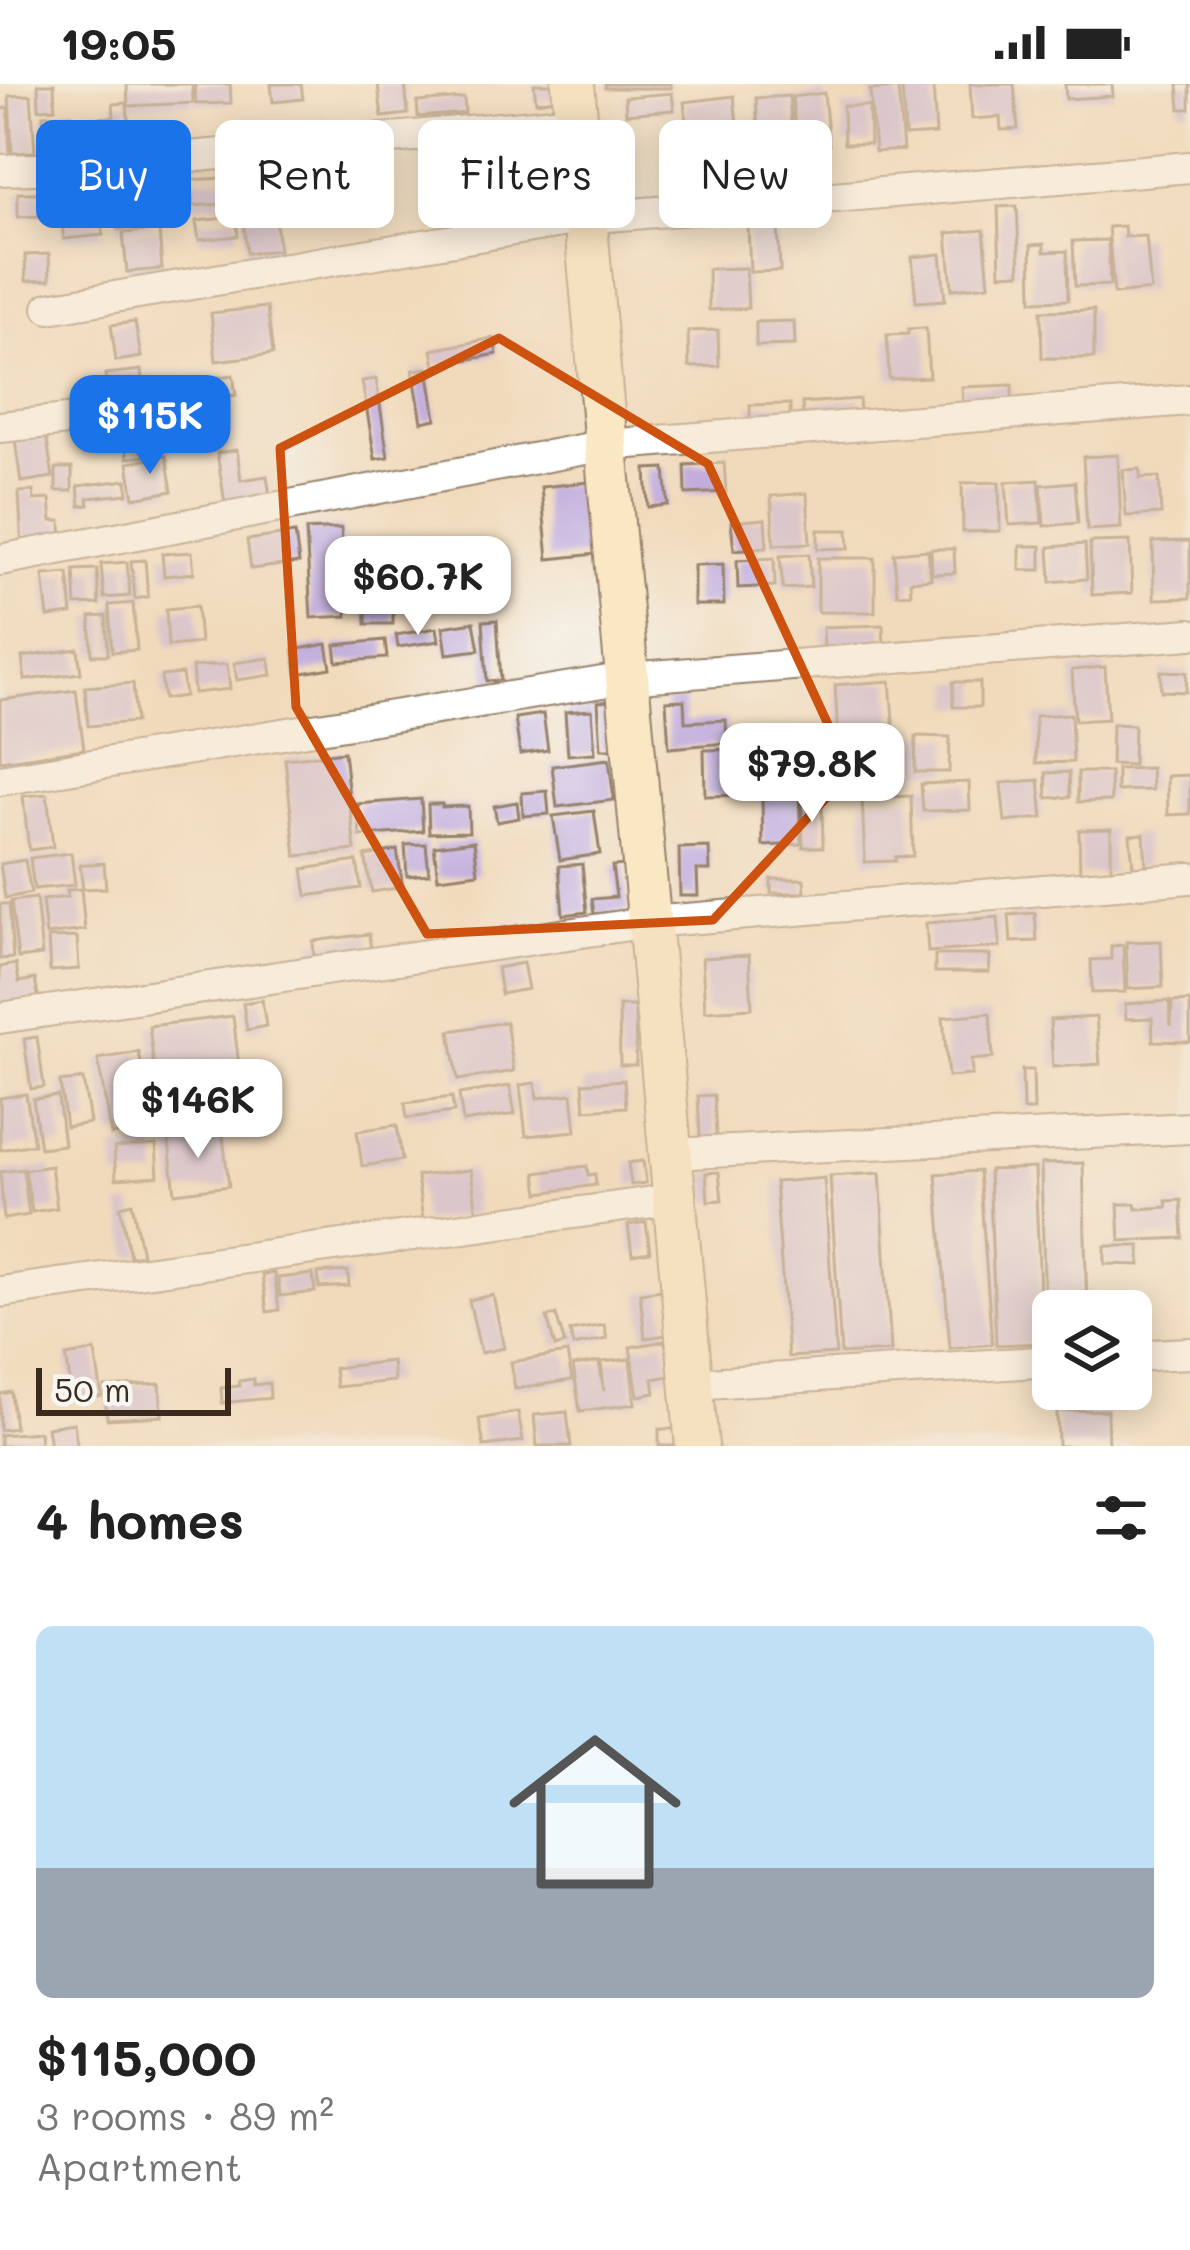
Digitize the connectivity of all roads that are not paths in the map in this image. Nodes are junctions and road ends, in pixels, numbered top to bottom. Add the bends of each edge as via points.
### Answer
1 (575, 102) edge
2 (1190, 167) edge
3 (0, 170) edge
4 (635, 214) edge
5 (526, 228) edge
6 (587, 228) edge
7 (49, 308) dead end
8 (1190, 400) edge
9 (76, 418) dead end
10 (0, 427) edge
11 (606, 446) junction
12 (0, 560) edge
13 (1190, 634) edge
14 (627, 678) junction
15 (0, 780) edge
16 (1190, 878) edge
17 (650, 922) junction
18 (0, 1018) edge
19 (1190, 1129) edge
20 (671, 1154) junction
21 (675, 1199) junction
22 (0, 1292) edge
23 (1190, 1353) edge
24 (1152, 1356) edge
25 (1032, 1362) edge
26 (692, 1384) junction
27 (697, 1446) edge

1 - 3 street via 69,168
2 - 4 street
5 - 7 street
6 - 11 street
8 - 11 street
9 - 10 street
11 - 12 street
11 - 14 street
13 - 14 street
14 - 15 street
14 - 17 street
16 - 17 street
17 - 18 street
17 - 20 street
19 - 20 street
20 - 21 street
21 - 22 street
21 - 26 street
23 - 24 street
25 - 26 street
26 - 27 street

